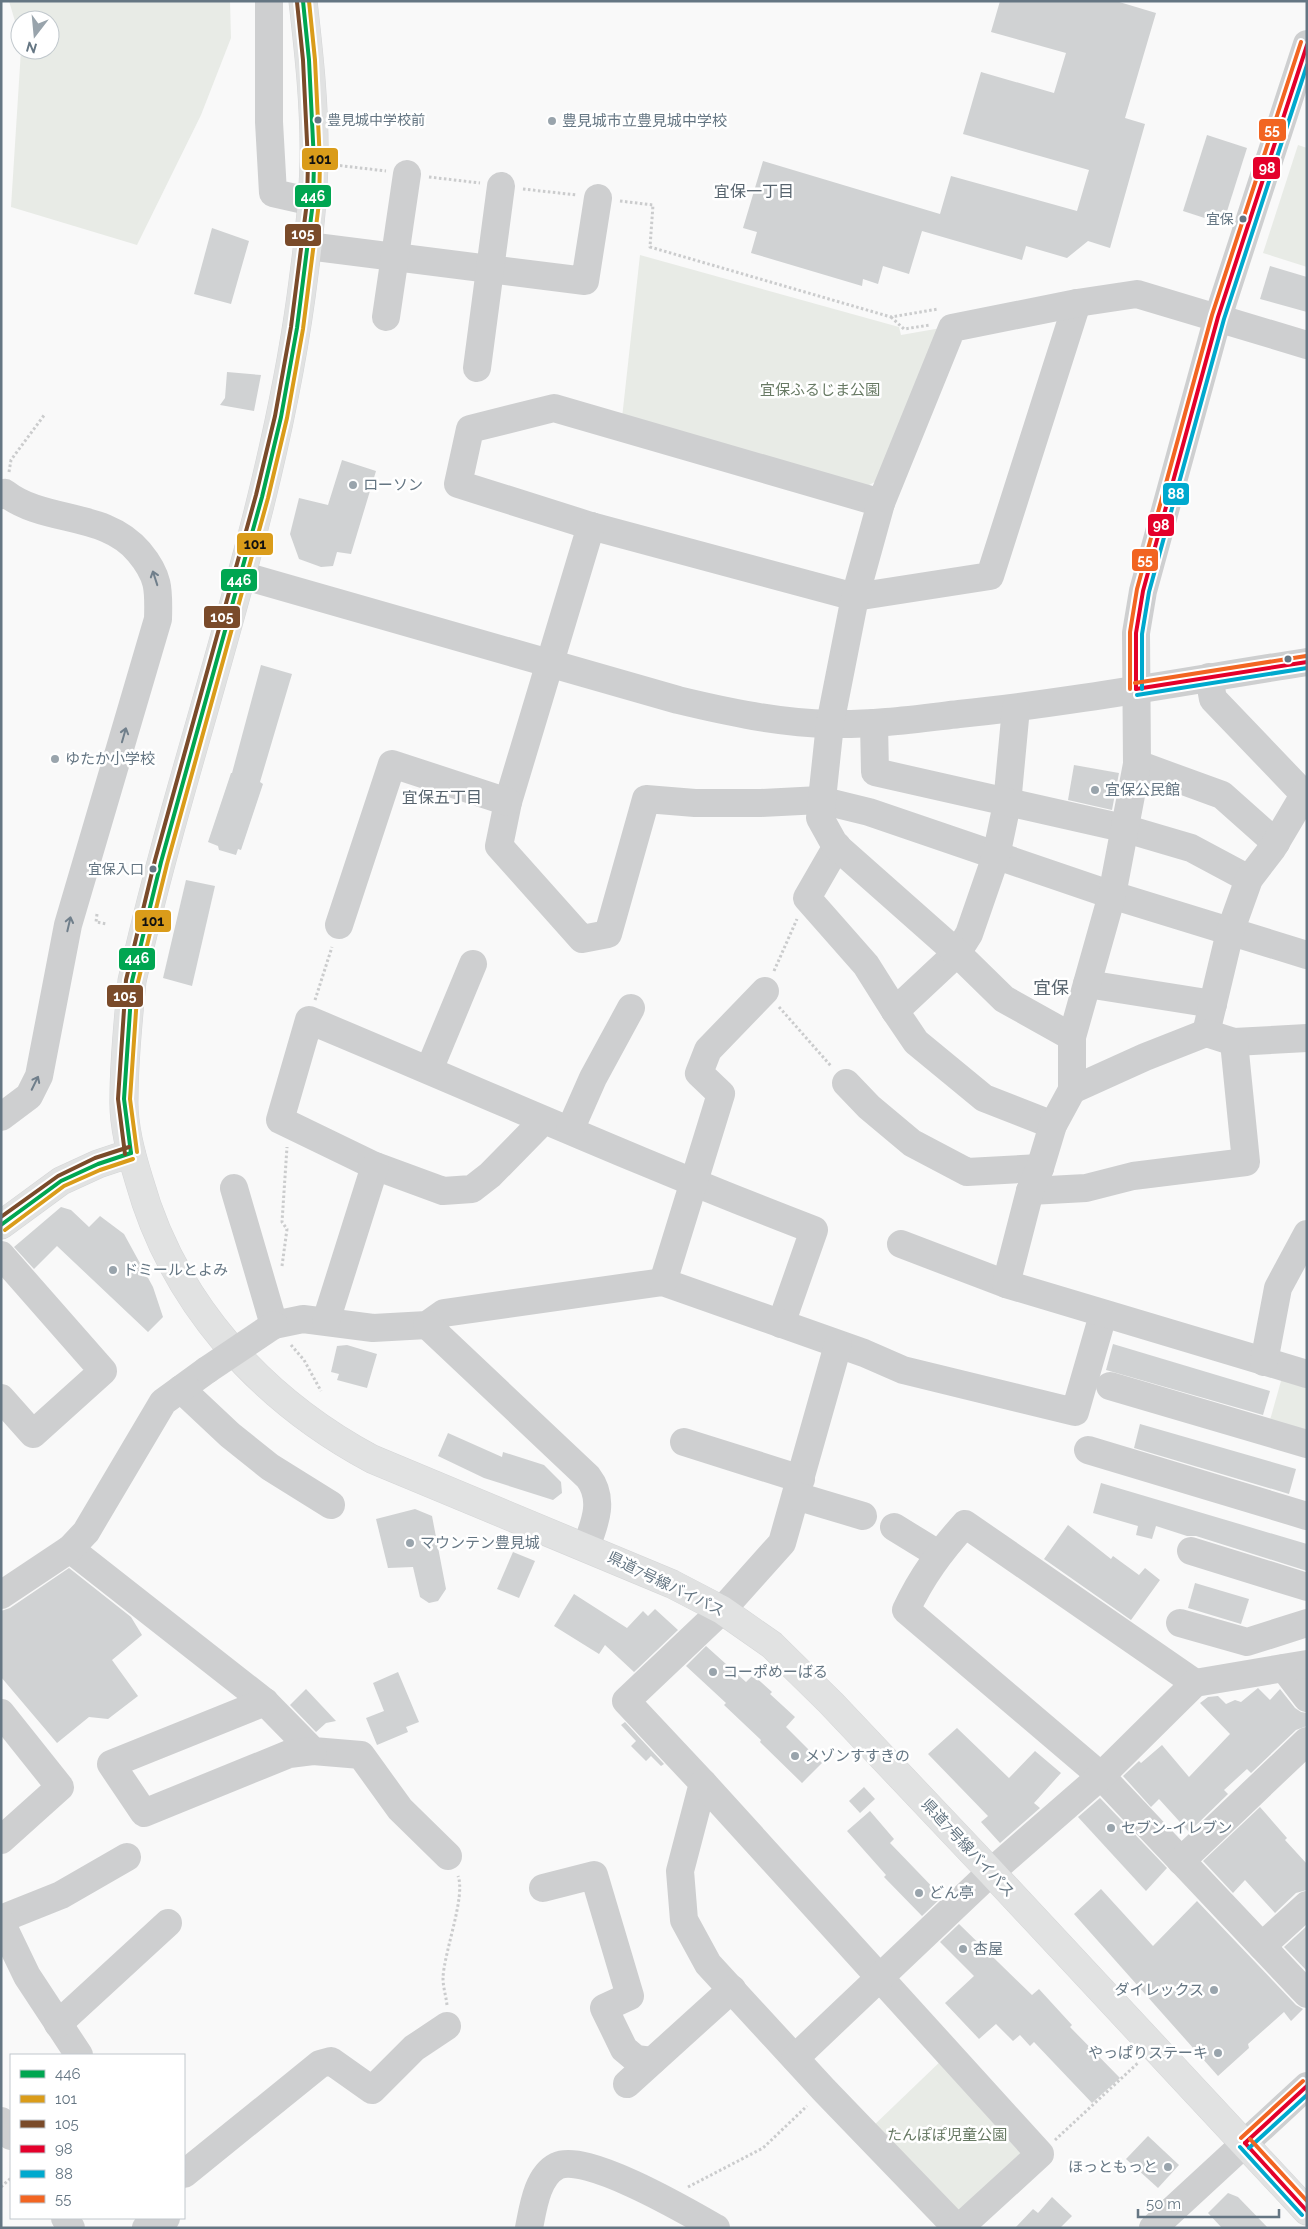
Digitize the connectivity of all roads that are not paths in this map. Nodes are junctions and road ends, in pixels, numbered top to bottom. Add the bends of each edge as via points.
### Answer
1 (269, 1) edge
2 (303, 1) edge
3 (1307, 44) edge
4 (407, 174) road end
5 (501, 186) road end
6 (598, 198) road end
7 (313, 202) junction
8 (308, 246) junction
9 (396, 257) junction
10 (490, 269) junction
11 (1077, 303) junction
12 (386, 317) dead end
13 (1218, 317) junction
14 (1307, 345) edge
15 (477, 368) dead end
16 (3, 494) edge
17 (881, 503) junction
18 (591, 526) junction
19 (241, 575) junction
20 (855, 597) junction
21 (1307, 662) edge
22 (550, 664) junction
23 (1209, 677) junction
24 (1136, 689) junction
25 (1016, 708) junction
26 (874, 723) junction
27 (830, 724) junction
28 (1137, 764) junction
29 (1305, 792) edge
30 (820, 800) junction
31 (508, 802) junction
32 (1007, 804) junction
33 (1123, 828) junction
34 (1276, 843) junction
35 (837, 846) junction
36 (996, 856) junction
37 (1249, 879) junction
38 (1112, 895) junction
39 (339, 925) road end
40 (1230, 932) junction
41 (957, 953) junction
42 (1307, 955) edge
43 (473, 964) dead end
44 (1087, 984) junction
45 (765, 991) road end
46 (1213, 1004) junction
47 (631, 1008) dead end
48 (895, 1011) junction
49 (1206, 1033) junction
50 (1072, 1037) junction
51 (1307, 1038) edge
52 (1234, 1042) junction
53 (429, 1070) junction
54 (846, 1083) road end
55 (1072, 1090) junction
56 (1, 1117) edge
57 (544, 1120) junction
58 (1053, 1125) junction
59 (570, 1130) junction
60 (131, 1153) junction
61 (375, 1166) junction
62 (1035, 1179) junction
63 (693, 1184) junction
64 (234, 1188) dead end
65 (1, 1225) edge
66 (1306, 1237) edge
67 (901, 1244) dead end
68 (1, 1255) edge
69 (663, 1282) junction
70 (1006, 1284) junction
71 (1103, 1315) junction
72 (326, 1321) junction
73 (781, 1324) junction
74 (274, 1325) junction
75 (427, 1325) junction
76 (838, 1344) junction
77 (1264, 1362) junction
78 (1307, 1374) edge
79 (1110, 1386) dead end
80 (181, 1389) junction
81 (1, 1398) edge
82 (684, 1442) dead end
83 (1307, 1444) edge
84 (1088, 1450) dead end
85 (798, 1487) junction
86 (331, 1505) dead end
87 (863, 1516) dead end
88 (1307, 1516) edge
89 (894, 1528) dead end
90 (586, 1547) junction
91 (70, 1549) junction
92 (1191, 1551) dead end
93 (938, 1554) junction
94 (1307, 1587) edge
95 (1, 1595) edge
96 (722, 1610) junction
97 (1180, 1623) dead end
98 (1307, 1623) edge
99 (1295, 1666) edge
100 (1195, 1683) junction
101 (1307, 1698) edge
102 (266, 1702) junction
103 (1, 1713) edge
104 (1307, 1741) edge
105 (314, 1751) junction
106 (1101, 1776) junction
107 (703, 1783) junction
108 (1, 1840) edge
109 (448, 1856) road end
110 (127, 1857) dead end
111 (1182, 1861) junction
112 (991, 1872) junction
113 (543, 1888) dead end
114 (1307, 1905) edge
115 (1, 1920) edge
116 (168, 1923) dead end
117 (1262, 1946) junction
118 (880, 1976) junction
119 (732, 1989) junction
120 (1307, 1994) edge
121 (58, 2024) junction
122 (447, 2026) road end
123 (78, 2054) edge
124 (795, 2058) junction
125 (652, 2061) junction
126 (627, 2084) dead end
127 (1307, 2086) edge
128 (1, 2121) edge
129 (10, 2134) edge
130 (1245, 2143) junction
131 (185, 2173) edge
132 (1307, 2211) edge
133 (165, 2219) edge
134 (168, 2219) edge
135 (146, 2228) edge
136 (180, 2228) edge
137 (529, 2228) edge
138 (716, 2228) edge
139 (958, 2228) edge
140 (1153, 2228) edge

1 - 7 street via 269,122 273,193
2 - 7 main road, 県道7号線バイパス via 309,60
3 - 13 street
4 - 9 street
5 - 10 street
6 - 10 street via 585,281
7 - 8 main road, 県道7号線バイパス
8 - 9 street
8 - 19 main road, 県道7号線バイパス via 289,375
9 - 10 street
9 - 12 street
10 - 15 street
11 - 13 street via 1137,294
11 - 17 street via 946,318
11 - 20 street via 990,576
13 - 14 street
13 - 24 street via 1143,591 1136,633
56 -> 16 street via 29,1096 39,1076 68,925 158,619 159,592 151,567 132,544 105,527 25,506
17 - 18 street via 554,408 470,430 458,484
17 - 20 street
18 - 20 street
18 - 22 street
19 - 22 street
19 - 60 main road, 県道7号線バイパス via 161,862 132,981 124,1099
20 - 27 street
21 - 23 street
22 - 27 street via 730,712
22 - 31 street
23 - 24 street
23 - 29 street via 1213,699
24 - 25 street
24 - 28 street
25 - 26 street
25 - 32 street
26 - 27 street
26 - 32 street via 875,772
27 - 30 street
28 - 33 street
28 - 34 street via 1222,795
29 - 34 street
30 - 31 street via 695,804 646,799 608,934 582,939 499,846
30 - 35 street via 820,818
30 - 36 street via 869,812
31 - 39 street via 392,764
32 - 33 street
32 - 36 street
33 - 37 street via 1191,848
33 - 38 street
34 - 37 street
35 - 41 street
35 - 48 street via 807,898 866,965
36 - 38 street
36 - 41 street via 969,934
37 - 40 street
38 - 40 street
38 - 44 street
40 - 42 street
40 - 46 street
41 - 48 street
41 - 50 street via 1004,999
43 - 53 street
44 - 46 street
44 - 50 street
45 - 63 street via 708,1050 699,1073 721,1094
46 - 49 street
47 - 59 street via 593,1078
48 - 58 street via 916,1042 984,1098
49 - 52 street
49 - 55 street
50 - 55 street
51 - 52 street
52 - 62 street via 1246,1162 1133,1176 1086,1188
53 - 57 street
53 - 61 street via 309,1020 280,1120
54 - 62 street via 912,1143 967,1172
55 - 58 street
57 - 59 street
57 - 61 street via 472,1189 443,1192
58 - 62 street
59 - 63 street
60 - 65 main road via 61,1181
60 - 90 main road, 県道7号線バイパス via 147,1210 185,1288 218,1333 281,1398 342,1443 372,1459
61 - 72 street
62 - 70 street
63 - 69 street
63 - 73 street via 814,1230
64 - 74 street
66 - 77 street via 1278,1288
67 - 70 street
68 - 81 street via 103,1371 33,1434
69 - 73 street
69 - 75 street via 444,1313
70 - 71 street
71 - 76 street via 1075,1412 903,1370
71 - 77 street
72 - 74 street via 304,1319
72 - 75 street via 373,1328
73 - 76 street
74 - 80 street, bridge
75 - 90 street via 594,1485 598,1493 598,1509
76 - 85 street
77 - 78 street
79 - 83 street
80 - 86 street via 270,1466
80 - 91 street via 163,1402 86,1532
82 - 85 street
84 - 88 street
85 - 87 street
85 - 96 street via 782,1543
89 - 93 street
90 - 96 main road, 県道7号線バイパス via 672,1584
91 - 95 street
91 - 102 street
92 - 94 street
93 - 100 street via 965,1524
93 - 106 street via 918,1583 906,1610
96 - 107 street via 626,1701
96 - 112 main road, 県道7号線バイパス via 772,1645
97 - 98 street via 1247,1642
99 - 100 street
99 - 101 street
100 - 106 street
102 - 105 street
102 - 105 street via 111,1764 144,1813 289,1754
103 - 108 street via 60,1787
104 - 111 street
105 - 109 street via 361,1755 400,1809
106 - 111 street
106 - 112 street
107 - 118 street
107 - 119 street via 680,1871 684,1920 708,1964
110 - 115 street via 61,1895
111 - 117 street
112 - 118 street
112 - 130 main road, 県道7号線バイパス
113 - 125 street via 594,1875 630,1996 604,2008 624,2049 636,2059
114 - 117 street
115 - 121 street via 27,1976
116 - 121 street
117 - 120 street
118 - 124 street
118 - 139 street via 1040,2154
119 - 124 street
119 - 125 street
121 - 123 street
122 - 131 street via 414,2048 372,2090 330,2061 320,2064
124 - 139 street
125 - 126 street
127 - 130 street
128 - 129 street
130 - 132 main road, 県道7号線バイパス
130 - 140 street
133 - 135 street
134 - 136 street
137 - 138 street via 539,2189 548,2174 558,2166 571,2164 612,2175

